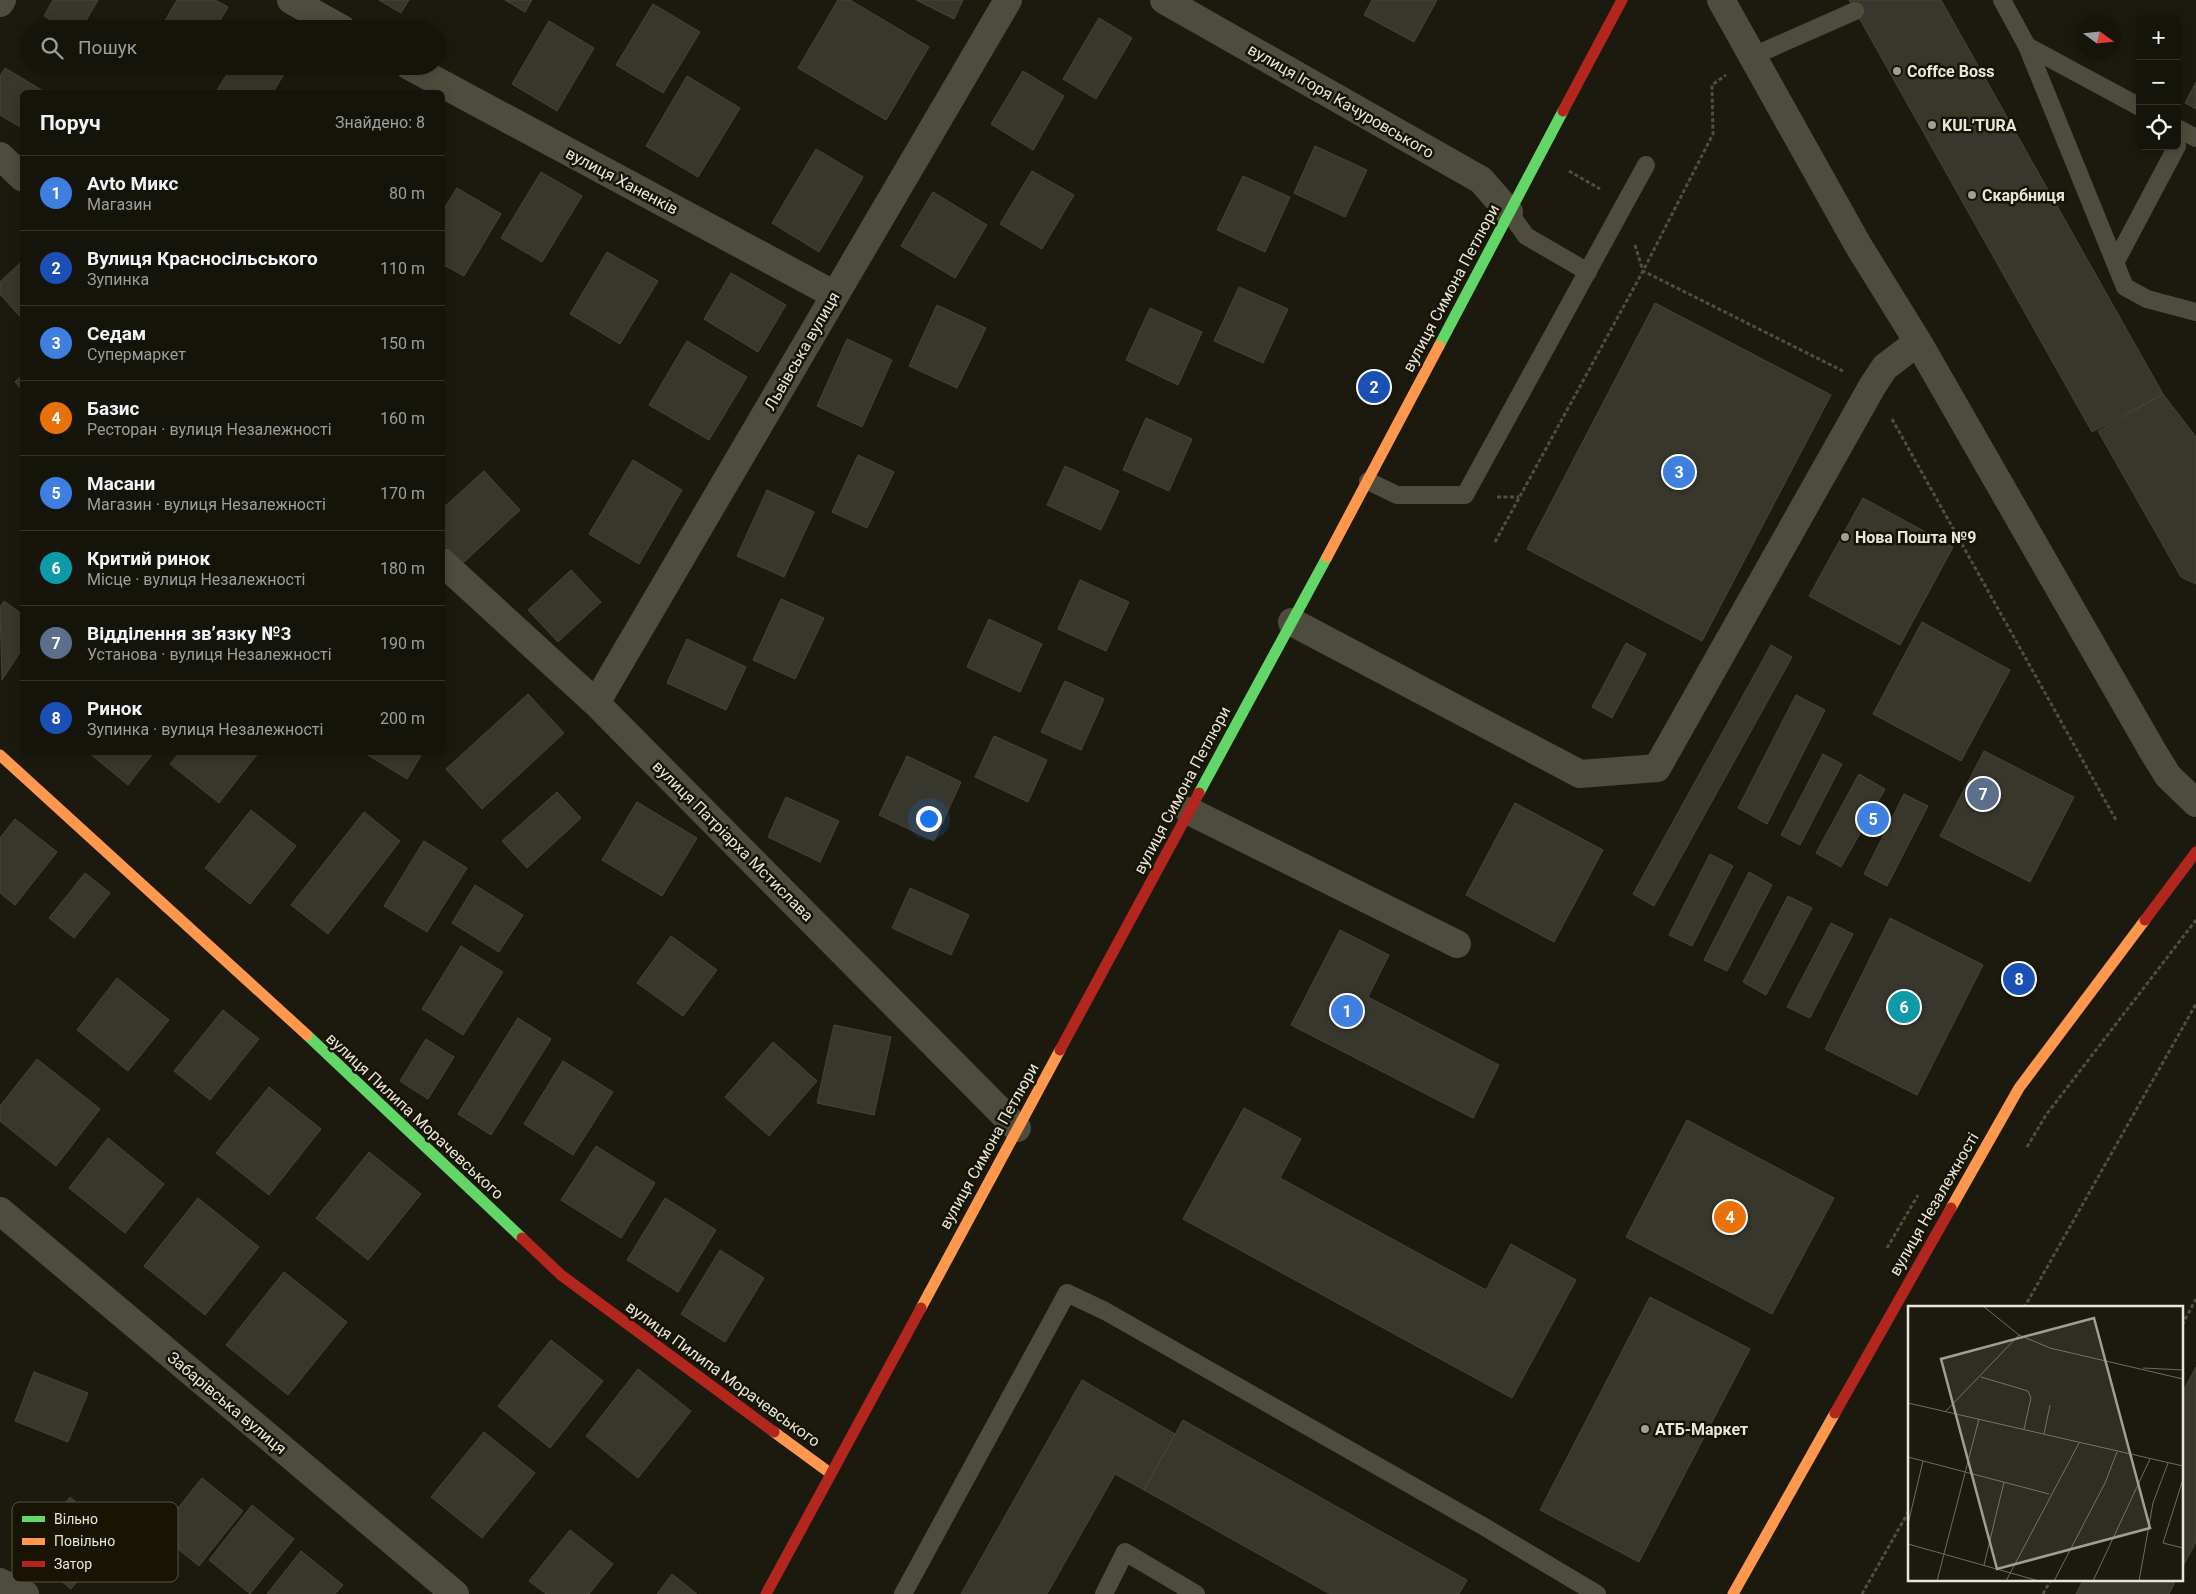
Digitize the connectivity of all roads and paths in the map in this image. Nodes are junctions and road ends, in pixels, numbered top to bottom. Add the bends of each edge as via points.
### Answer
1 (291, 0) edge
2 (1008, 0) edge
3 (1164, 0) edge
4 (1622, 0) edge
5 (1721, 0) edge
6 (2002, 0) edge
7 (1855, 11) dead end
8 (326, 20) edge
9 (2027, 46) junction
10 (1753, 56) junction
11 (426, 75) edge
12 (2136, 106) edge
13 (2182, 138) edge
14 (0, 156) edge
15 (1646, 165) dead end
16 (1566, 170) dead end
17 (20, 175) edge
18 (1623, 206) junction
19 (1509, 212) junction
20 (2116, 263) junction
21 (1643, 271) junction
22 (1588, 272) junction
23 (835, 295) junction
24 (2196, 312) edge
25 (1918, 342) junction
26 (1873, 385) junction
27 (1368, 481) junction
28 (1495, 542) dead end
29 (445, 565) edge
30 (1292, 622) junction
31 (596, 703) junction
32 (0, 755) edge
33 (2196, 803) edge
34 (1189, 811) junction
35 (2116, 820) dead end
36 (2196, 852) edge
37 (2196, 920) edge
38 (1457, 944) dead end
39 (2196, 1004) edge
40 (1017, 1128) junction
41 (2026, 1148) dead end
42 (0, 1211) edge
43 (2196, 1299) edge
44 (2025, 1306) edge
45 (2184, 1322) edge
46 (830, 1473) junction
47 (1908, 1513) edge
48 (0, 1582) edge
49 (2049, 1582) edge
50 (771, 1592) edge
51 (25, 1594) edge
52 (455, 1594) edge
53 (903, 1594) edge
54 (1104, 1594) edge
55 (1196, 1594) edge
56 (1597, 1594) edge
57 (1733, 1594) edge
58 (1862, 1594) edge
59 (2044, 1594) edge

1 - 8 street
2 - 23 street, Львівська вулиця
3 - 19 street, вулиця Ігоря Качуровського via 1481,180
4 - 19 street, вулиця Симона Петлюри
5 - 10 street
6 - 9 lane
7 - 10 lane
9 - 12 lane
9 - 20 lane
10 - 21 path via 1712,85 1712,134
10 - 25 street via 1858,244
11 - 23 street, вулиця Ханенків
13 - 20 lane
14 - 17 street
15 - 18 lane
16 - 18 path
18 - 22 lane
19 - 22 lane via 1526,236
19 - 27 street, вулиця Симона Петлюри
20 - 24 lane via 2125,287 2134,294
21 - 26 path
21 - 28 path
22 - 27 lane via 1464,495 1397,495
23 - 31 street, Львівська вулиця
25 - 26 street via 1885,367
25 - 33 street via 2152,750 2168,776
26 - 30 street via 1657,768 1580,774
26 - 35 path
27 - 30 street, вулиця Симона Петлюри
29 - 31 street, вулиця Патріарха Мстислава
30 - 34 street, вулиця Симона Петлюри
31 - 40 street, вулиця Патріарха Мстислава
32 - 46 street, вулиця Пилипа Морачевського via 292,1021 561,1276
34 - 38 street
34 - 40 street, вулиця Симона Петлюри
36 - 57 street, вулиця Незалежності via 2019,1088
37 - 41 path via 2046,1114
39 - 44 path
40 - 46 street, вулиця Симона Петлюри
42 - 52 street, Забарівська вулиця
43 - 45 path
46 - 50 street, вулиця Симона Петлюри
47 - 58 path
48 - 51 street
49 - 59 path
53 - 56 lane via 1067,1292
54 - 55 lane via 1125,1552

